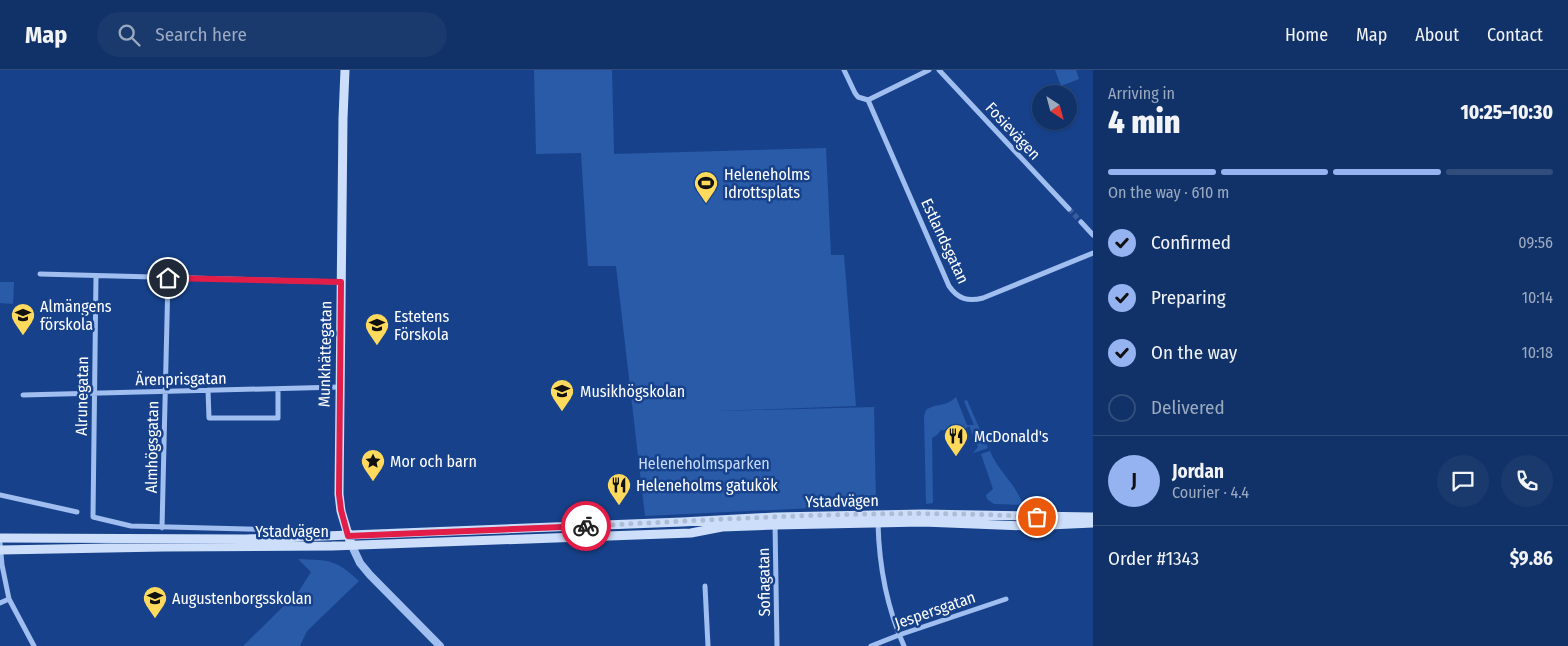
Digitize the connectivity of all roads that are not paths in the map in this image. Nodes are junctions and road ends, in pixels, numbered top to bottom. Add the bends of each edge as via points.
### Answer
1 (345, 70) edge
2 (844, 70) edge
3 (929, 70) edge
4 (939, 70) edge
5 (868, 100) junction
6 (1069, 209) tunnel mouth
7 (1081, 222) tunnel mouth
8 (1093, 235) edge
9 (1093, 253) edge
10 (40, 274) dead end
11 (96, 276) junction
12 (168, 278) junction
13 (341, 282) junction
14 (340, 387) junction
15 (278, 389) junction
16 (208, 390) junction
17 (166, 391) junction
18 (94, 393) junction
19 (23, 395) dead end
20 (0, 495) edge
21 (77, 512) dead end
22 (92, 517) joint
23 (1093, 517) edge
24 (878, 519) junction
25 (775, 521) junction
26 (1093, 523) edge
27 (162, 528) junction
28 (348, 536) junction
29 (292, 537) junction
30 (0, 538) edge
31 (0, 544) edge
32 (352, 546) junction
33 (0, 550) edge
34 (705, 586) dead end
35 (10, 599) junction
36 (1006, 599) dead end
37 (0, 603) edge
38 (899, 635) junction
39 (34, 646) edge
40 (440, 646) edge
41 (708, 646) edge
42 (777, 646) edge
43 (872, 646) edge
44 (904, 646) edge

1 - 13 main road, Munkhättegatan
2 - 5 street, Estlandsgatan via 858,97
3 - 5 street
4 - 6 street, Fosievägen
5 - 9 street, Estlandsgatan via 949,286 958,296 968,300 983,298
7 - 8 street
10 - 11 street
11 - 12 street
11 - 18 street, Alrunegatan
12 - 13 street
12 - 17 street, Almhögsgatan
13 - 14 main road, Munkhättegatan
14 - 15 street, Ärenprisgatan
14 - 28 main road, Munkhättegatan via 339,494
15 - 16 street, Ärenprisgatan
15 - 16 street via 278,418 209,418
16 - 17 street, Ärenprisgatan
17 - 18 street, Ärenprisgatan
17 - 27 street, Almhögsgatan
18 - 19 street, Ärenprisgatan
18 - 22 street, Alrunegatan
20 - 21 street
22 - 27 street, Ystadvägen via 131,526
23 - 24 main road, Ystadvägen via 974,514
24 - 25 main road, Ystadvägen
24 - 26 main road, Ystadvägen via 1028,526
24 - 38 street via 883,573
25 - 28 main road, Ystadvägen
25 - 32 main road, Ystadvägen via 691,533
25 - 42 street, Sofiagatan
27 - 29 street, Ystadvägen via 282,530
28 - 29 main road, Ystadvägen
28 - 32 main road, Munkhättegatan
29 - 30 main road, Ystadvägen
31 - 33 street
32 - 33 main road, Ystadvägen
32 - 40 street via 370,575
33 - 35 street
34 - 41 street
35 - 37 street
35 - 39 street
36 - 38 street, Jespersgatan
38 - 43 street, Jespersgatan
38 - 44 street

